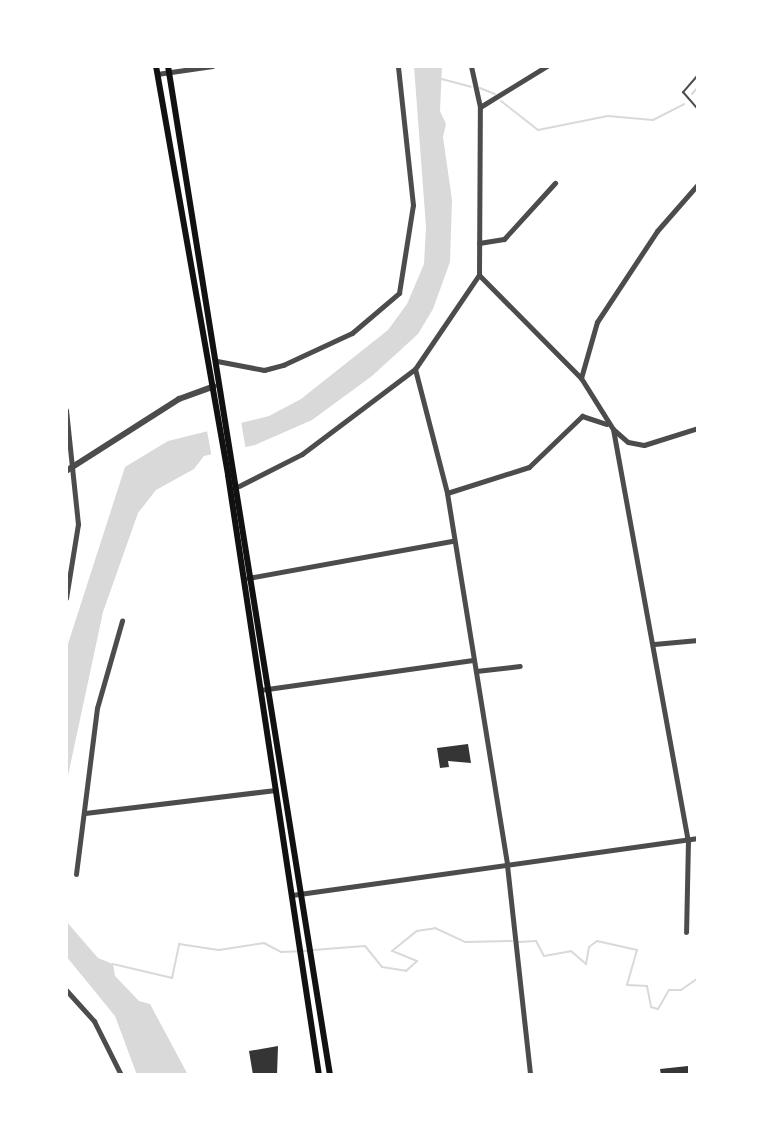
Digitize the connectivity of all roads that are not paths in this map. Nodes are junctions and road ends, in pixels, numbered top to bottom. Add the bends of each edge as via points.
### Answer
1 (212, 66) edge
2 (398, 66) edge
3 (471, 66) edge
4 (547, 66) edge
5 (168, 69) edge
6 (156, 70) edge
7 (698, 75) edge
8 (480, 107) junction
9 (698, 109) edge
10 (555, 183) dead end
11 (698, 184) edge
12 (479, 243) junction
13 (479, 275) junction
14 (217, 361) junction
15 (415, 369) junction
16 (581, 378) junction
17 (222, 384) junction
18 (213, 386) junction
19 (66, 410) edge
20 (698, 428) edge
21 (613, 429) junction
22 (69, 469) edge
23 (239, 486) junction
24 (447, 493) junction
25 (452, 541) junction
26 (74, 573) junction
27 (66, 575) edge
28 (248, 578) junction
29 (66, 598) edge
30 (122, 621) dead end
31 (698, 640) edge
32 (654, 644) junction
33 (473, 660) junction
34 (520, 666) dead end
35 (476, 671) junction
36 (264, 689) junction
37 (276, 790) junction
38 (85, 813) junction
39 (698, 838) edge
40 (688, 840) junction
41 (507, 865) junction
42 (76, 874) dead end
43 (301, 894) junction
44 (292, 895) junction
45 (686, 932) dead end
46 (66, 990) edge
47 (121, 1075) edge
48 (319, 1075) edge
49 (330, 1075) edge
50 (530, 1075) edge

1 - 5 street
2 - 14 street via 413,205 399,293 352,333 283,365 264,370
3 - 8 street
4 - 8 street
5 - 6 street
5 - 14 main road
6 - 18 main road
7 - 9 lane via 683,92
8 - 12 street
10 - 12 street via 504,239
11 - 16 street via 657,231 597,322
12 - 13 street
13 - 15 street
13 - 16 street
14 - 17 main road
15 - 23 street via 302,454
15 - 24 street
16 - 21 street
17 - 18 street
17 - 23 main road
18 - 22 street via 179,399
18 - 28 main road
19 - 22 street
20 - 21 street via 644,445 628,442
21 - 24 street via 601,419 582,416 529,467
21 - 32 street
22 - 26 street via 78,524
23 - 28 main road
24 - 25 street
25 - 28 street
25 - 33 street
26 - 27 street
26 - 29 street
28 - 36 main road
30 - 38 street via 97,708
31 - 32 street
32 - 40 street
33 - 35 street
33 - 36 street
34 - 35 street
35 - 41 street
36 - 37 main road
36 - 43 main road
37 - 38 street
37 - 44 main road
38 - 42 street
39 - 40 street
40 - 41 street
40 - 45 street
41 - 43 street
41 - 50 street
43 - 44 street
43 - 49 main road
44 - 48 main road
46 - 47 street via 94,1021

